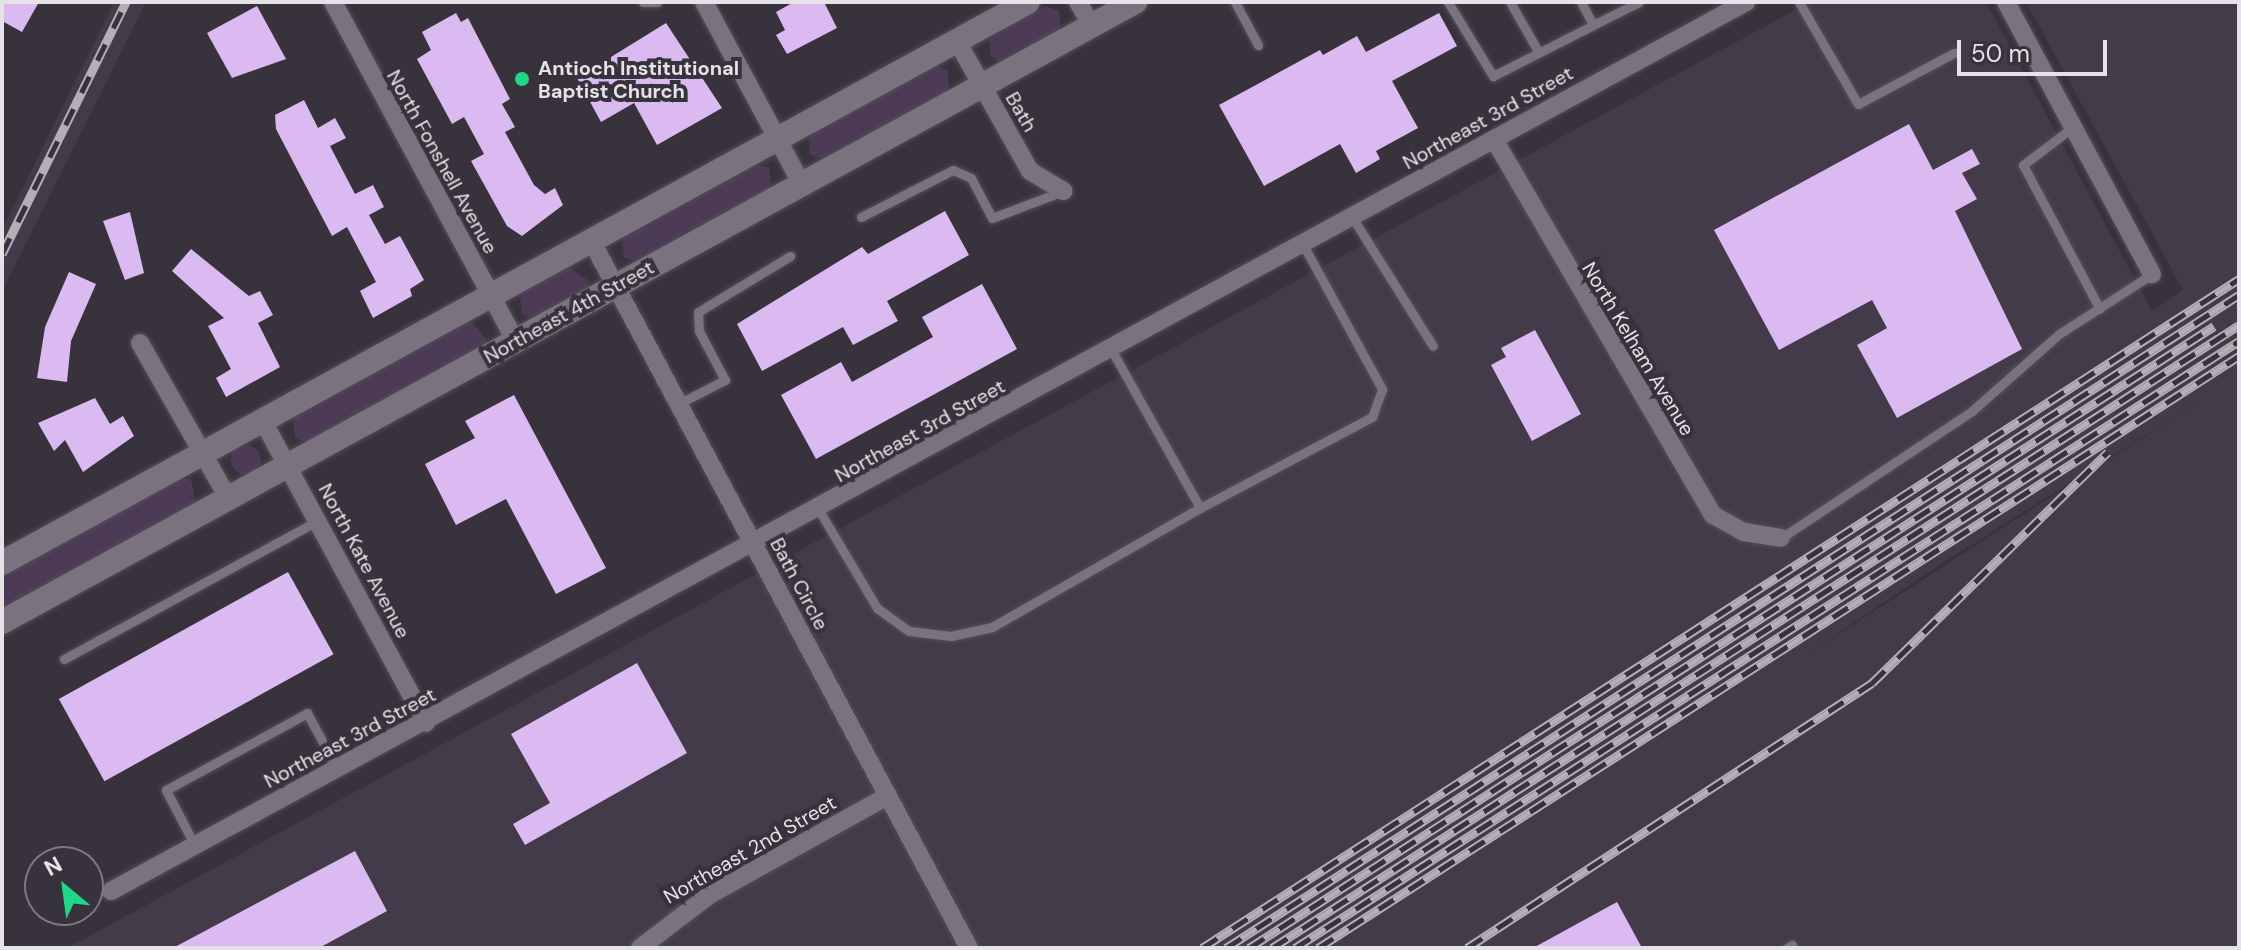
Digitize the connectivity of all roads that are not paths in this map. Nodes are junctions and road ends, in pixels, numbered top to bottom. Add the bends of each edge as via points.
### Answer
1 (333, 2) edge
2 (643, 2) edge
3 (657, 2) edge
4 (704, 2) edge
5 (1028, 2) edge
6 (1078, 2) edge
7 (1135, 2) edge
8 (1235, 2) edge
9 (1448, 2) edge
10 (1510, 2) edge
11 (1581, 2) edge
12 (1639, 2) edge
13 (1746, 2) edge
14 (1799, 2) edge
15 (2006, 2) edge
16 (1593, 25) junction
17 (1092, 26) junction
18 (957, 41) junction
19 (1258, 45) dead end
20 (1538, 51) junction
21 (1954, 53) dead end
22 (980, 86) junction
23 (2073, 127) junction
24 (777, 139) junction
25 (1494, 139) junction
26 (801, 183) junction
27 (1063, 191) joint
28 (861, 217) dead end
29 (1352, 217) junction
30 (591, 240) junction
31 (1303, 245) junction
32 (790, 256) dead end
33 (2152, 274) joint
34 (615, 286) junction
35 (490, 295) junction
36 (2100, 309) junction
37 (516, 342) junction
38 (140, 343) dead end
39 (1433, 346) dead end
40 (1112, 351) junction
41 (678, 404) junction
42 (263, 421) junction
43 (203, 453) junction
44 (288, 466) junction
45 (228, 498) junction
46 (1200, 508) junction
47 (820, 512) junction
48 (317, 521) junction
49 (1781, 538) joint
50 (755, 547) junction
51 (2, 563) edge
52 (2, 622) edge
53 (64, 659) dead end
54 (426, 723) junction
55 (338, 770) junction
56 (888, 796) junction
57 (195, 846) junction
58 (111, 891) dead end
59 (640, 948) edge
60 (969, 948) edge

1 - 35 street, North Fonshell Avenue
2 - 3 lane
4 - 24 street
5 - 18 main road
6 - 17 street
7 - 17 main road, Northeast 4th Street
8 - 19 lane
9 - 20 lane via 1493,76
10 - 20 lane
11 - 16 lane
12 - 16 lane
13 - 25 street, Northeast 3rd Street
14 - 21 lane via 1858,104
15 - 23 street
16 - 20 lane
17 - 22 main road, Northeast 4th Street
18 - 22 street, Bath
18 - 24 main road
22 - 26 main road, Northeast 4th Street
22 - 27 street, Bath via 1030,171
23 - 33 street
23 - 36 lane via 2023,165
24 - 26 street
24 - 30 main road
25 - 29 street, Northeast 3rd Street
25 - 49 street, North Kelham Avenue via 1713,515 1744,532
26 - 34 main road, Northeast 4th Street
27 - 28 lane via 992,218 971,178 953,170
29 - 31 street, Northeast 3rd Street
29 - 39 lane
30 - 34 street, Bath Circle
30 - 35 main road
31 - 40 street, Northeast 3rd Street
31 - 46 lane via 1382,389 1372,417
32 - 41 lane via 698,312 699,331 725,380
33 - 36 lane
34 - 37 main road, Northeast 4th Street
34 - 41 street, Bath Circle
35 - 37 street, North Fonshell Avenue
35 - 42 main road
36 - 49 lane via 2059,334 1972,411
37 - 44 main road, Northeast 4th Street
38 - 43 street
40 - 46 lane
40 - 47 street, Northeast 3rd Street
41 - 50 street, Bath Circle
42 - 43 main road
42 - 44 street, North Kate Avenue
43 - 45 street
43 - 51 main road
44 - 45 main road, Northeast 4th Street
44 - 48 street, North Kate Avenue
45 - 52 main road, Northeast 4th Street
46 - 47 lane via 992,627 951,636 909,631 877,608
47 - 50 street, Northeast 3rd Street
48 - 53 lane
48 - 54 street, North Kate Avenue
50 - 54 street, Northeast 3rd Street
50 - 56 street, Bath Circle
54 - 55 street, Northeast 3rd Street
55 - 57 street, Northeast 3rd Street
55 - 57 lane via 307,713 166,790
56 - 59 street, Northeast 2nd Street via 711,894
56 - 60 street, Bath Circle
57 - 58 street, Northeast 3rd Street

